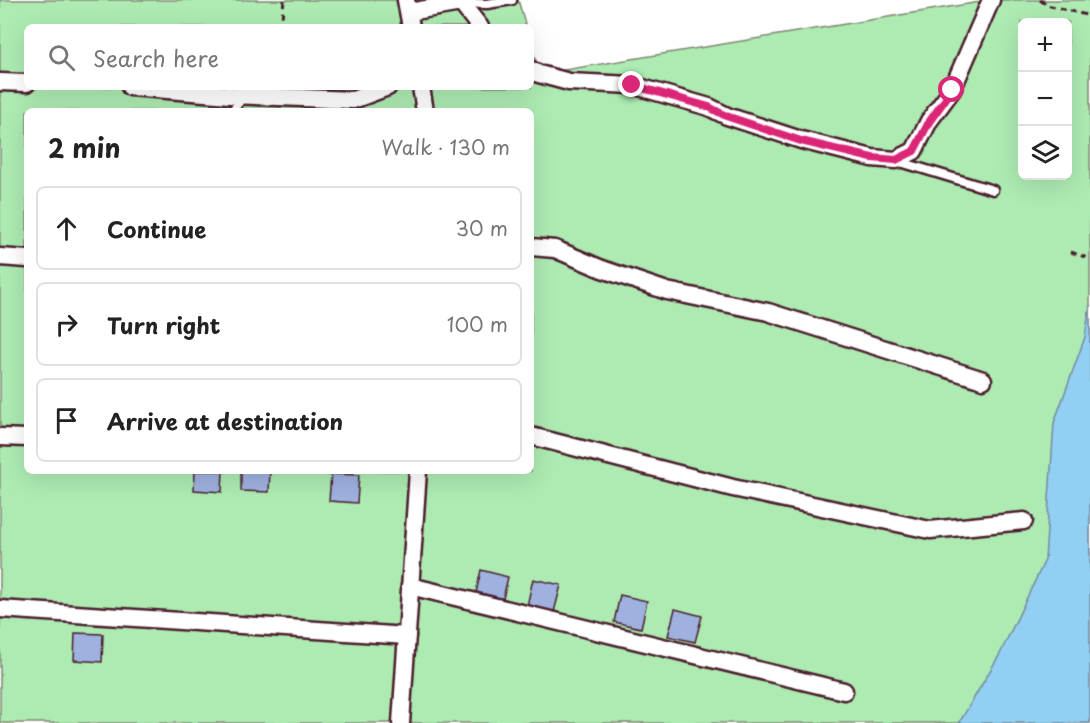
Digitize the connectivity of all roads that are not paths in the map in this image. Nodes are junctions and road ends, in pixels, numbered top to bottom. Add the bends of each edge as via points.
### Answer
1 (512, 0) edge
2 (991, 0) edge
3 (461, 2) edge
4 (409, 13) edge
5 (478, 24) edge
6 (534, 72) edge
7 (0, 82) edge
8 (24, 83) edge
9 (168, 90) edge
10 (380, 90) edge
11 (421, 90) edge
12 (245, 96) junction
13 (235, 108) edge
14 (424, 108) edge
15 (896, 160) junction
16 (993, 190) dead end
17 (534, 247) edge
18 (0, 257) edge
19 (24, 259) edge
20 (984, 380) dead end
21 (0, 436) edge
22 (534, 437) edge
23 (24, 438) edge
24 (418, 474) edge
25 (1024, 521) dead end
26 (410, 586) junction
27 (0, 609) edge
28 (407, 636) junction
29 (844, 691) dead end
30 (401, 723) edge

1 - 3 lane via 487,4
2 - 15 street via 952,90 914,151
3 - 4 street
3 - 5 street
6 - 15 street via 569,82 632,85 709,107 801,141
7 - 8 street
9 - 12 street
10 - 12 street via 353,100
11 - 14 street
12 - 13 lane
15 - 16 lane
17 - 20 street via 555,249 667,291 768,312
18 - 19 street
21 - 23 street
22 - 25 street via 733,488 930,530
24 - 26 street
26 - 28 street
26 - 29 street
27 - 28 street
28 - 30 street

